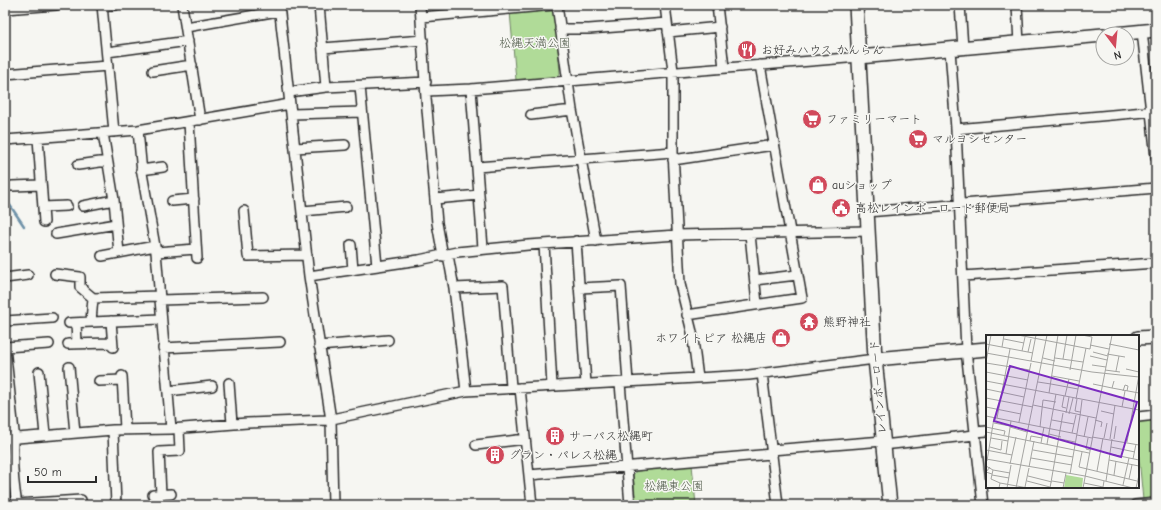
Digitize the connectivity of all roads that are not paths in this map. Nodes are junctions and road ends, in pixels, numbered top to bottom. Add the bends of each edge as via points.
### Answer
1 (56, 5) edge
2 (115, 5) edge
3 (182, 5) edge
4 (319, 5) edge
5 (420, 5) edge
6 (554, 5) edge
7 (557, 5) edge
8 (665, 5) edge
9 (717, 5) edge
10 (856, 5) edge
11 (960, 5) edge
12 (1017, 5) edge
13 (102, 6) edge
14 (278, 8) edge
15 (5, 9) edge
16 (422, 17) junction
17 (186, 27) junction
18 (667, 28) junction
19 (720, 28) junction
20 (560, 29) junction
21 (1156, 30) edge
22 (1142, 31) junction
23 (1135, 32) edge
24 (1095, 36) edge
25 (423, 40) junction
26 (188, 41) junction
27 (1019, 44) junction
28 (323, 48) junction
29 (963, 48) junction
30 (950, 50) junction
31 (107, 52) junction
32 (859, 57) junction
33 (192, 65) junction
34 (760, 65) junction
35 (108, 66) junction
36 (724, 68) junction
37 (153, 71) dead end
38 (673, 71) junction
39 (5, 74) edge
40 (568, 80) junction
41 (1152, 84) edge
42 (360, 86) junction
43 (426, 86) junction
44 (326, 87) junction
45 (471, 89) junction
46 (289, 92) junction
47 (290, 104) junction
48 (572, 110) junction
49 (1153, 111) edge
50 (362, 112) junction
51 (292, 114) junction
52 (531, 115) dead end
53 (200, 120) junction
54 (189, 122) junction
55 (956, 129) junction
56 (138, 130) junction
57 (114, 132) junction
58 (103, 133) junction
59 (38, 138) junction
60 (5, 140) edge
61 (346, 145) dead end
62 (774, 145) junction
63 (295, 148) junction
64 (673, 156) junction
65 (1156, 157) edge
66 (582, 160) junction
67 (107, 161) junction
68 (78, 165) dead end
69 (163, 167) dead end
70 (477, 167) junction
71 (141, 170) junction
72 (41, 185) junction
73 (12, 186) dead end
74 (1156, 188) edge
75 (480, 195) junction
76 (194, 199) junction
77 (435, 199) junction
78 (114, 200) junction
79 (172, 201) dead end
80 (958, 205) junction
81 (67, 206) dead end
82 (83, 206) dead end
83 (43, 207) junction
84 (346, 207) dead end
85 (244, 211) dead end
86 (302, 211) junction
87 (867, 212) junction
88 (44, 222) dead end
89 (116, 224) junction
90 (868, 231) junction
91 (791, 232) junction
92 (56, 234) dead end
93 (750, 234) junction
94 (677, 236) junction
95 (596, 241) junction
96 (576, 242) junction
97 (544, 244) junction
98 (351, 245) dead end
99 (483, 248) junction
100 (156, 249) junction
101 (119, 253) junction
102 (307, 255) junction
103 (102, 256) dead end
104 (446, 256) junction
105 (1156, 263) edge
106 (376, 266) junction
107 (353, 270) junction
108 (55, 274) dead end
109 (28, 275) dead end
110 (797, 275) junction
111 (309, 276) junction
112 (964, 276) junction
113 (5, 278) edge
114 (755, 280) junction
115 (454, 288) junction
116 (578, 288) junction
117 (263, 297) dead end
118 (93, 298) junction
119 (160, 298) junction
120 (757, 304) junction
121 (687, 315) junction
122 (52, 318) dead end
123 (161, 319) junction
124 (5, 321) edge
125 (91, 321) junction
126 (111, 321) junction
127 (1156, 337) edge
128 (1139, 338) edge
129 (388, 340) dead end
130 (280, 342) dead end
131 (49, 344) dead end
132 (319, 346) junction
133 (163, 348) junction
134 (5, 349) edge
135 (986, 349) edge
136 (966, 350) junction
137 (875, 360) junction
138 (69, 367) dead end
139 (39, 372) dead end
140 (762, 373) junction
141 (698, 378) junction
142 (99, 381) dead end
143 (624, 382) junction
144 (229, 383) dead end
145 (586, 384) junction
146 (212, 386) dead end
147 (552, 386) junction
148 (515, 387) junction
149 (168, 391) junction
150 (466, 391) junction
151 (7, 395) edge
152 (1156, 415) edge
153 (1139, 417) edge
154 (331, 420) junction
155 (232, 424) junction
156 (125, 429) junction
157 (175, 429) junction
158 (113, 430) junction
159 (986, 431) edge
160 (75, 433) junction
161 (975, 434) junction
162 (45, 435) junction
163 (9, 439) edge
164 (525, 439) junction
165 (883, 443) junction
166 (476, 445) dead end
167 (771, 452) junction
168 (627, 467) junction
169 (529, 475) junction
170 (162, 495) dead end
171 (81, 500) dead end
172 (1156, 503) edge
173 (17, 505) edge
174 (116, 505) edge
175 (333, 505) edge
176 (532, 505) edge
177 (630, 505) edge
178 (778, 505) edge
179 (890, 505) edge
180 (984, 505) edge
181 (1135, 505) edge

1 - 15 street
2 - 13 street
3 - 17 street
4 - 28 street
5 - 16 street
6 - 16 street
7 - 20 street
8 - 18 street
9 - 19 street
10 - 32 street, レインボーロード
11 - 29 street
12 - 27 street
13 - 31 street
14 - 17 street
14 - 46 street
16 - 25 street
17 - 26 street
18 - 19 street
18 - 20 street
18 - 38 street
19 - 36 street
20 - 40 street
21 - 22 street
22 - 23 street
22 - 41 street
24 - 27 street
25 - 28 street
25 - 43 street
26 - 31 street
26 - 33 street
27 - 29 street
28 - 44 street
29 - 30 street
30 - 32 street
30 - 55 street
31 - 35 street
32 - 34 street
32 - 87 street, レインボーロード
33 - 37 street
33 - 53 street
34 - 36 street
34 - 62 street
35 - 39 street
35 - 57 street
36 - 38 street
38 - 40 street
38 - 64 street
40 - 45 street
40 - 48 street
41 - 49 street
42 - 43 street
42 - 44 street
42 - 50 street
43 - 45 street
43 - 77 street
44 - 46 street
45 - 70 street
46 - 47 street
47 - 51 street
47 - 53 street
48 - 52 street
48 - 66 street
49 - 55 street
49 - 65 street
50 - 51 street
50 - 106 street
51 - 63 street
53 - 54 street
54 - 56 street
54 - 76 street
55 - 80 street
56 - 57 street
56 - 71 street
57 - 58 street
58 - 59 street
58 - 67 street
59 - 60 street
59 - 72 street
61 - 63 street
62 - 64 street
62 - 91 street
63 - 86 street
64 - 66 street
64 - 94 street
66 - 70 street
66 - 95 street
67 - 68 street
67 - 78 street
69 - 71 street
70 - 75 street
71 - 100 street
72 - 73 street
72 - 83 street
74 - 80 street
75 - 77 street
75 - 99 street
76 - 79 street
76 - 100 street via 197,254
77 - 104 street via 437,223
78 - 82 street
78 - 89 street
80 - 87 street
80 - 112 street
81 - 83 street
83 - 88 street
84 - 86 street
85 - 102 street via 248,256
86 - 102 street
87 - 90 street, レインボーロード
89 - 92 street
89 - 101 street
90 - 91 street
90 - 137 street, レインボーロード
91 - 93 street
91 - 110 street
93 - 94 street
93 - 114 street
94 - 95 street
94 - 121 street via 680,284
95 - 96 street
96 - 97 street
96 - 116 street
97 - 99 street
97 - 147 street
98 - 107 street
99 - 104 street
100 - 101 street
100 - 119 street
101 - 103 street
102 - 111 street
104 - 106 street
104 - 115 street
105 - 112 street
106 - 107 street
107 - 111 street
108 - 118 street via 80,277 80,287
109 - 113 street
110 - 114 street
110 - 120 street via 802,298
111 - 132 street
112 - 136 street
114 - 120 street
115 - 148 street via 502,286
115 - 150 street
116 - 143 street via 621,286
116 - 145 street
117 - 119 street
118 - 119 street
118 - 125 street
119 - 123 street
120 - 121 street
121 - 141 street via 692,332
122 - 124 street
123 - 126 street
123 - 133 street
125 - 126 street
125 - 126 street via 72,323 72,343 113,346
127 - 128 street
129 - 132 street
130 - 133 street
131 - 134 street
132 - 154 street
133 - 149 street
134 - 151 street
135 - 136 street
136 - 137 street
136 - 161 street
137 - 140 street
137 - 165 street, レインボーロード
138 - 160 street
139 - 162 street
140 - 141 street
140 - 167 street
141 - 143 street
142 - 156 street via 122,378
143 - 145 street
143 - 168 street
144 - 155 street
145 - 147 street
146 - 149 street
147 - 148 street
148 - 150 street
148 - 164 street
149 - 157 street
150 - 154 street
151 - 163 street
152 - 153 street
154 - 155 street
154 - 175 street
155 - 157 street
156 - 157 street
156 - 158 street
157 - 170 street via 180,451 159,452
158 - 160 street
158 - 174 street
159 - 161 street
160 - 162 street
161 - 165 street
161 - 180 street
162 - 163 street
163 - 173 street
164 - 166 street
164 - 169 street
165 - 167 street
165 - 179 street, レインボーロード
167 - 168 street
167 - 178 street
168 - 169 street
168 - 177 street
169 - 176 street
171 - 173 street
172 - 181 street

